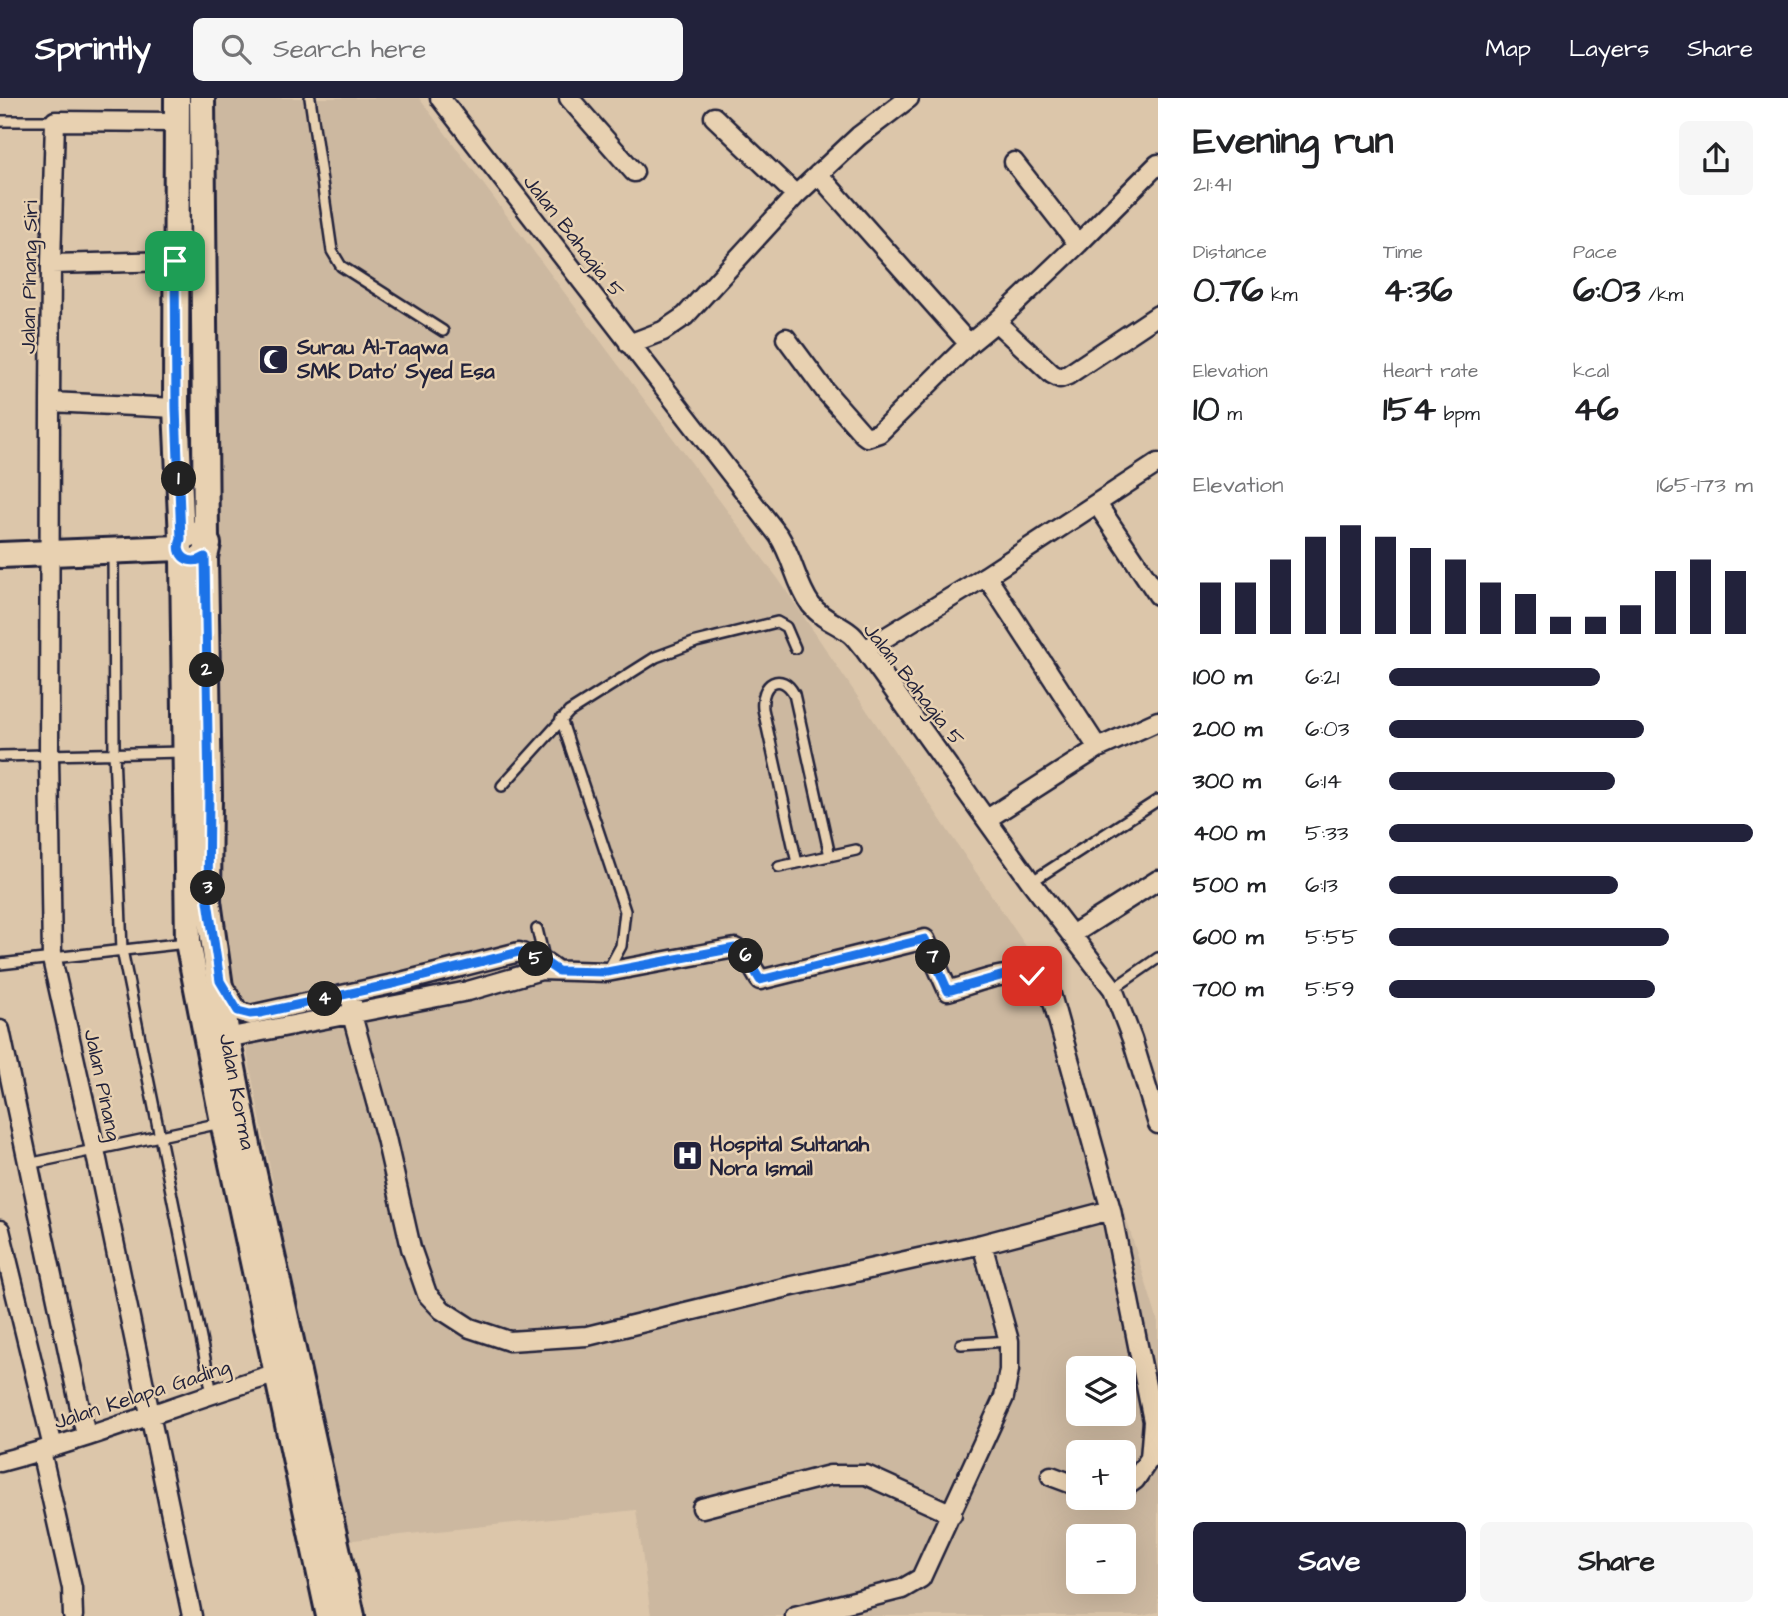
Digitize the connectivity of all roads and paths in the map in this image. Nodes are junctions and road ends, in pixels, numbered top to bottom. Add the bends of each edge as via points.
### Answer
1 (202, 98) edge
2 (310, 98) edge
3 (440, 98) edge
4 (909, 98) edge
5 (579, 102) edge
6 (177, 110) edge
7 (714, 117) dead end
8 (0, 121) edge
9 (55, 121) junction
10 (1014, 162) dead end
11 (1158, 163) edge
12 (634, 172) dead end
13 (818, 174) junction
14 (796, 195) junction
15 (1078, 244) junction
16 (175, 261) junction
17 (51, 264) junction
18 (1158, 315) edge
19 (996, 322) junction
20 (443, 331) dead end
21 (786, 338) dead end
22 (629, 344) junction
23 (969, 344) junction
24 (50, 402) junction
25 (176, 408) junction
26 (1158, 463) edge
27 (1097, 504) junction
28 (191, 548) junction
29 (114, 552) junction
30 (0, 555) edge
31 (50, 555) junction
32 (986, 576) junction
33 (1158, 595) edge
34 (795, 648) dead end
35 (865, 650) junction
36 (561, 719) junction
37 (1158, 722) edge
38 (1098, 748) junction
39 (114, 752) junction
40 (186, 752) junction
41 (49, 755) junction
42 (0, 756) edge
43 (502, 786) dead end
44 (1158, 800) edge
45 (988, 819) junction
46 (856, 850) dead end
47 (830, 856) junction
48 (797, 863) junction
49 (779, 867) dead end
50 (1158, 880) edge
51 (1031, 881) junction
52 (537, 929) dead end
53 (1073, 934) junction
54 (188, 942) junction
55 (122, 950) junction
56 (1158, 958) edge
57 (52, 959) junction
58 (0, 964) edge
59 (548, 968) junction
60 (607, 972) junction
61 (220, 981) junction
62 (387, 985) junction
63 (1113, 989) junction
64 (352, 993) junction
65 (390, 1007) junction
66 (352, 1015) junction
67 (0, 1030) edge
68 (218, 1039) junction
69 (223, 1122) junction
70 (1158, 1124) edge
71 (158, 1136) junction
72 (95, 1150) junction
73 (28, 1164) junction
74 (1111, 1210) junction
75 (0, 1230) edge
76 (982, 1244) junction
77 (1009, 1341) junction
78 (961, 1344) dead end
79 (288, 1370) junction
80 (1151, 1370) edge
81 (212, 1393) junction
82 (149, 1415) junction
83 (86, 1436) junction
84 (47, 1449) junction
85 (0, 1462) edge
86 (1051, 1476) dead end
87 (1136, 1479) edge
88 (1066, 1482) edge
89 (702, 1508) dead end
90 (952, 1514) junction
91 (73, 1616) edge
92 (192, 1616) edge
93 (329, 1616) edge
94 (352, 1616) edge
95 (795, 1616) edge

1 - 28 street
2 - 20 lane via 332,251 341,266
3 - 22 street, Jalan Bahagia 5
4 - 13 street
5 - 12 street
6 - 9 street
6 - 16 street
7 - 14 street
8 - 9 lane
9 - 17 street, Jalan Pinang Siri
10 - 15 street
11 - 15 street
13 - 14 street
13 - 23 street
14 - 22 street via 685,316 663,331
15 - 19 street
16 - 17 street
16 - 25 street
17 - 24 street, Jalan Pinang Siri
18 - 19 street via 1060,378
19 - 23 street
21 - 23 street via 826,392 867,436 879,433
22 - 35 street, Jalan Bahagia 5 via 779,536 812,605
24 - 25 street
24 - 31 street, Jalan Pinang Siri
25 - 28 street
26 - 27 street
27 - 32 street
27 - 33 street
28 - 29 street
28 - 40 street, Jalan Korma
28 - 61 street, Jalan Korma via 209,795 208,901
29 - 31 street
29 - 39 lane
30 - 31 street
31 - 41 street, Jalan Pinang
32 - 35 street
32 - 38 street
34 - 36 lane via 786,627 777,622 696,642 656,657
35 - 45 street, Jalan Bahagia 5
36 - 43 lane
36 - 60 lane via 625,911 621,946
37 - 38 street
38 - 45 street
39 - 40 lane
39 - 41 lane
39 - 55 lane
40 - 54 street, Jalan Korma
41 - 42 lane
41 - 57 street, Jalan Pinang
44 - 51 lane
45 - 51 street, Jalan Bahagia 5
46 - 47 lane
47 - 48 lane
47 - 48 lane via 794,694 783,682 773,683 761,696
48 - 49 lane
50 - 53 street
51 - 53 street, Jalan Bahagia 5
52 - 59 lane
53 - 63 street, Jalan Bahagia 5
54 - 55 lane
54 - 68 street, Jalan Korma
55 - 57 lane
55 - 71 lane
56 - 63 lane
57 - 58 lane
57 - 72 street, Jalan Pinang
59 - 60 street
59 - 62 street via 519,952
59 - 65 street
60 - 74 street via 735,948 744,953 760,980 925,939 948,991 1011,973 1040,980 1050,991
61 - 64 street via 238,1011 250,1014
61 - 68 street, Jalan Korma
62 - 64 street
62 - 65 street
63 - 70 street, Jalan Bahagia 5
64 - 66 street
65 - 66 street
66 - 68 street
66 - 76 street via 418,1273 427,1294 442,1310 470,1328 509,1340 587,1336
67 - 73 street
68 - 69 street, Jalan Korma
68 - 79 street, Jalan Korma via 249,1151
69 - 71 lane
69 - 79 street, Jalan Korma
71 - 72 lane
71 - 81 lane
72 - 73 lane
72 - 82 street, Jalan Pinang
73 - 83 street
74 - 76 street
74 - 80 street
75 - 84 street
76 - 77 street
77 - 78 lane
77 - 90 street via 1004,1397
79 - 81 street, Jalan Kelapa Gading
79 - 93 street, Jalan Korma
79 - 94 street, Jalan Korma
80 - 87 street via 1150,1458
81 - 82 street, Jalan Kelapa Gading
82 - 83 street, Jalan Kelapa Gading
82 - 92 street, Jalan Pinang
83 - 84 street, Jalan Kelapa Gading
84 - 85 street, Jalan Kelapa Gading
84 - 91 street
86 - 88 street
89 - 90 street via 830,1475 866,1475
90 - 95 street via 921,1578 902,1589

